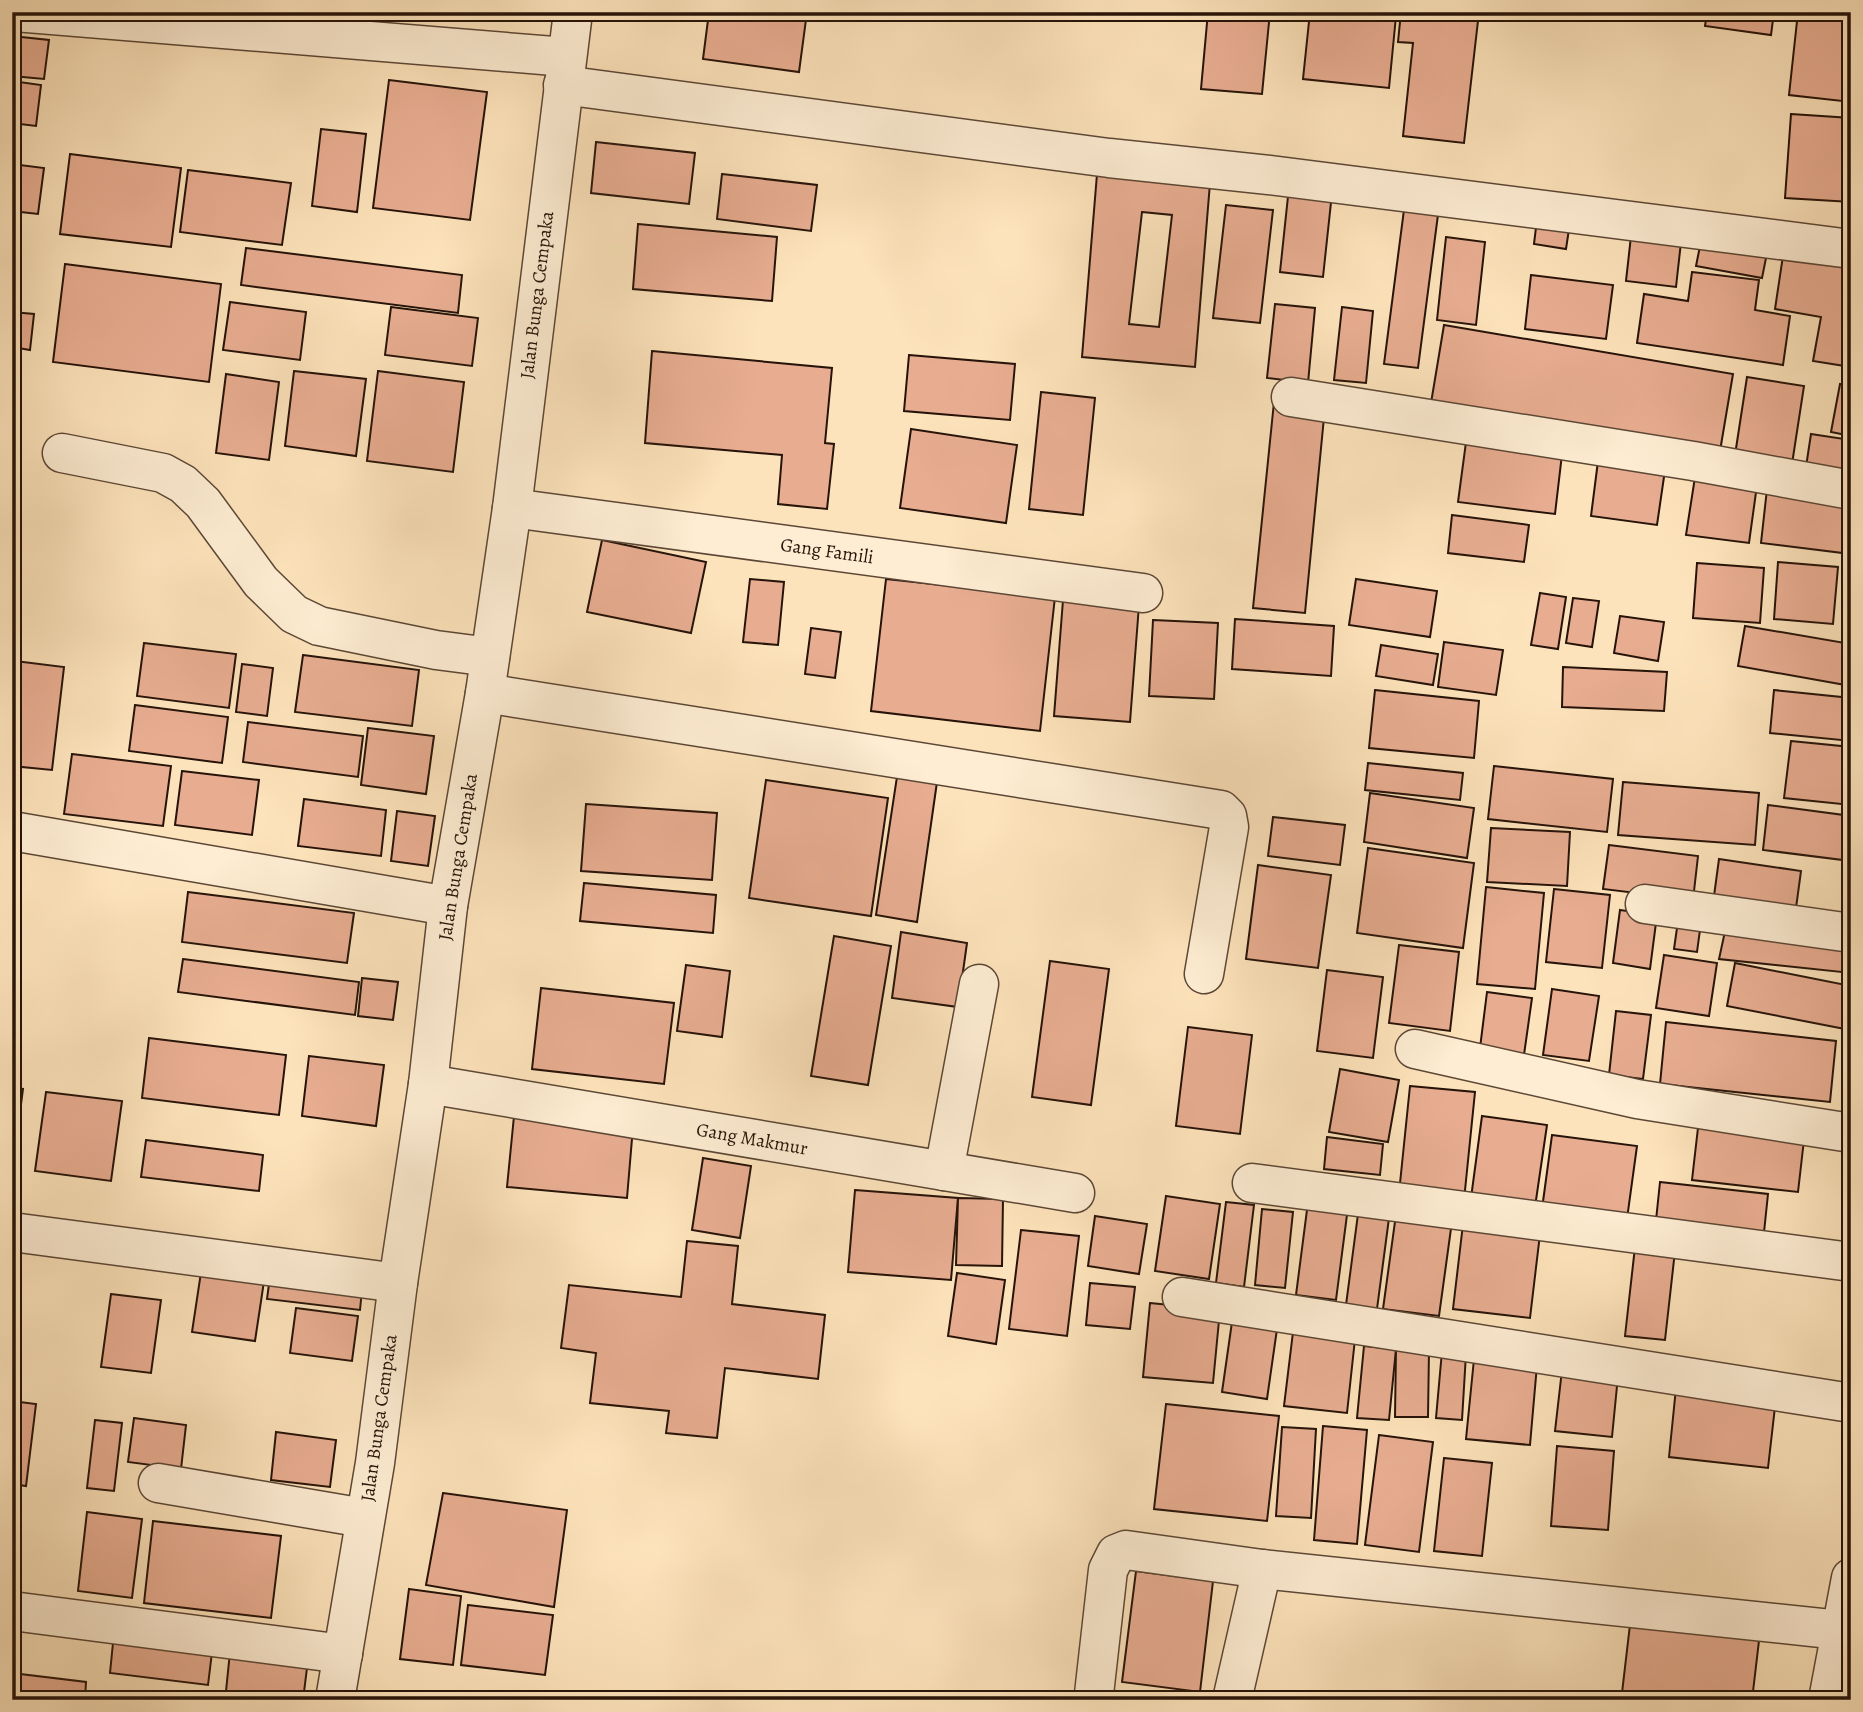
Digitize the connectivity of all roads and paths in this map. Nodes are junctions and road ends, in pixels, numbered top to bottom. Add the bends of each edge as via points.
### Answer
1 (15, 12) edge
2 (573, 12) edge
3 (564, 71) junction
4 (1851, 249) edge
5 (1291, 397) dead end
6 (62, 453) dead end
7 (1851, 490) edge
8 (512, 508) junction
9 (1143, 593) dead end
10 (488, 675) junction
11 (12, 831) edge
12 (1645, 904) dead end
13 (448, 906) junction
14 (1851, 933) edge
15 (1203, 974) dead end
16 (979, 984) dead end
17 (1415, 1049) dead end
18 (428, 1084) junction
19 (1851, 1133) edge
20 (944, 1171) junction
21 (1252, 1183) dead end
22 (1075, 1193) dead end
23 (12, 1232) edge
24 (1851, 1262) edge
25 (398, 1283) junction
26 (1182, 1297) dead end
27 (1851, 1403) edge
28 (158, 1483) dead end
29 (364, 1518) junction
30 (1262, 1569) junction
31 (1851, 1578) edge
32 (12, 1611) edge
33 (1840, 1630) junction
34 (343, 1654) junction
35 (335, 1700) edge
36 (1096, 1700) edge
37 (1232, 1700) edge
38 (1828, 1700) edge

1 - 3 street
2 - 3 street, Jalan Bunga Cempaka
3 - 4 street via 1096,157
3 - 8 street, Jalan Bunga Cempaka
5 - 7 street
6 - 10 street via 163,473 183,484 203,503 261,582 294,614 318,626 436,650
8 - 9 street, Gang Famili
8 - 10 street, Jalan Bunga Cempaka
10 - 13 street, Jalan Bunga Cempaka
10 - 15 street via 1221,810 1229,827
11 - 13 street
12 - 14 street
13 - 18 street, Jalan Bunga Cempaka
16 - 20 street
17 - 19 street via 1637,1100
18 - 20 street, Gang Makmur
18 - 25 street, Jalan Bunga Cempaka
20 - 22 street, Gang Makmur
21 - 24 street
23 - 25 street
25 - 29 street, Jalan Bunga Cempaka
26 - 27 street
28 - 29 street
29 - 34 street, Jalan Bunga Cempaka
30 - 33 street
30 - 36 street via 1126,1550 1116,1554 1108,1570
30 - 37 street
31 - 33 street
32 - 34 street
33 - 38 street
34 - 35 street, Jalan Bunga Cempaka

